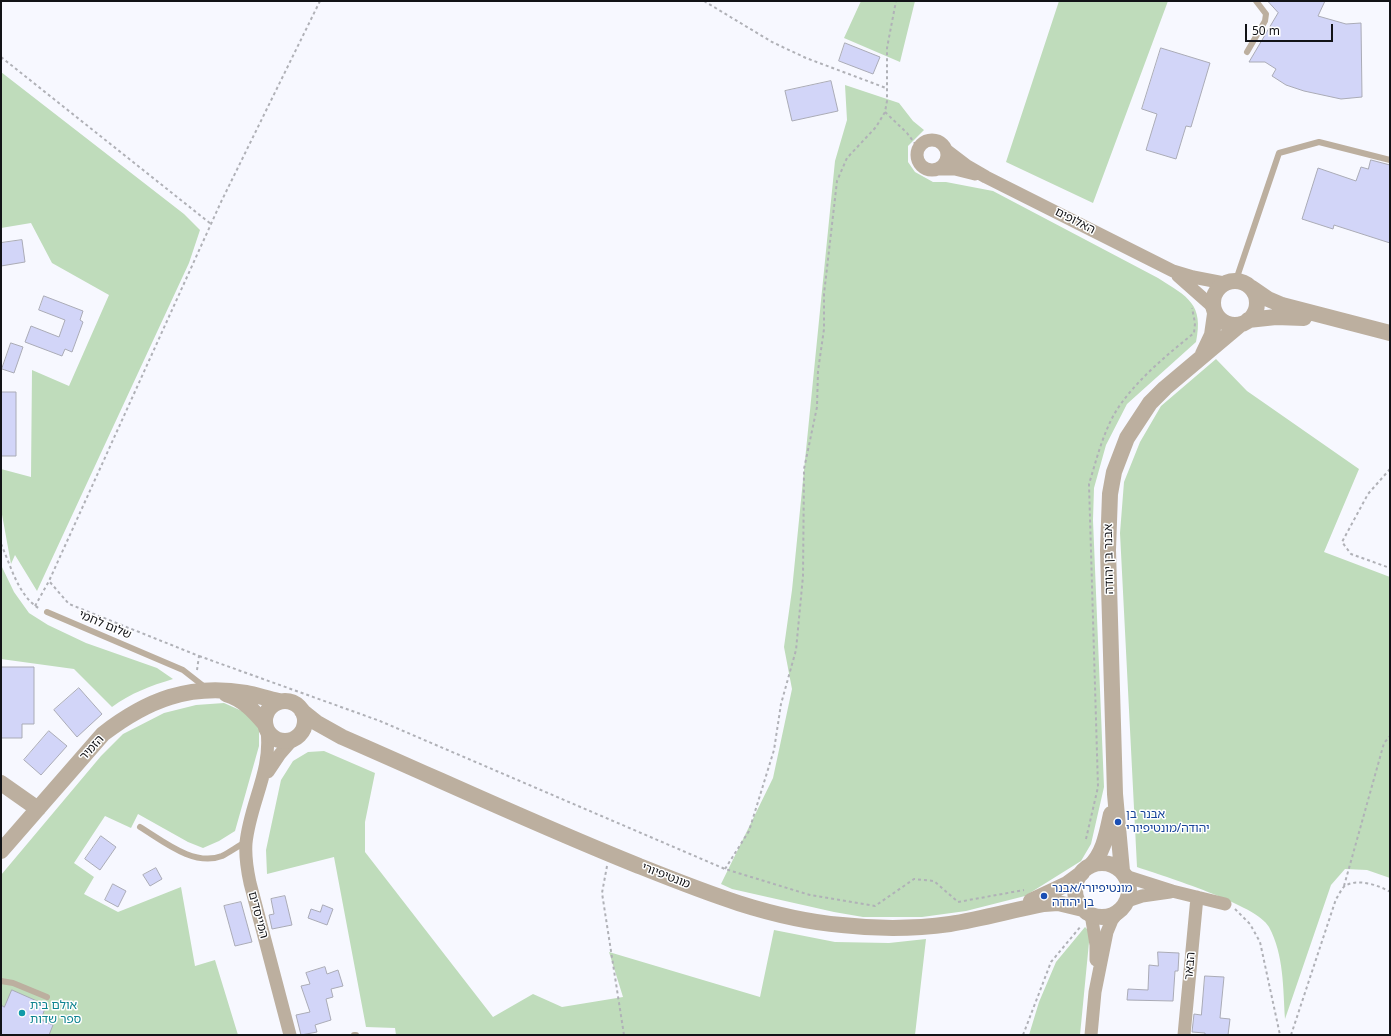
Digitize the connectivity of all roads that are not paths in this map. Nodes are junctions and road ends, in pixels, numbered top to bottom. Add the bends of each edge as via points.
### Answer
1 (1256, 1) edge
2 (1247, 52) dead end
3 (946, 150) junction
4 (1390, 160) edge
5 (938, 169) junction
6 (986, 177) junction
7 (1163, 266) junction
8 (1230, 282) junction
9 (1252, 288) junction
10 (1214, 310) junction
11 (1245, 322) junction
12 (1346, 322) junction
13 (1390, 333) edge
14 (1201, 357) junction
15 (46, 612) road end
16 (211, 690) junction
17 (279, 701) junction
18 (302, 710) junction
19 (266, 727) junction
20 (297, 736) junction
21 (342, 737) junction
22 (1, 783) edge
23 (258, 794) junction
24 (1115, 794) junction
25 (38, 809) junction
26 (140, 827) dead end
27 (246, 842) junction
28 (1, 851) edge
29 (1086, 869) junction
30 (1123, 873) junction
31 (1172, 891) junction
32 (1197, 897) junction
33 (1226, 904) road end
34 (1124, 905) junction
35 (1009, 911) junction
36 (1087, 911) junction
37 (1, 981) edge
38 (1095, 992) junction
39 (47, 997) dead end
40 (290, 1035) edge
41 (1091, 1035) edge
42 (1184, 1035) edge

1 - 2 lane via 1266,14 1265,21
3 - 5 street via 945,164
3 - 5 street via 940,143 930,141 919,149 918,159 924,167
3 - 6 street, האלופים
4 - 8 lane via 1319,142 1279,153
5 - 6 street, האלופים via 955,169
6 - 7 street, האלופים
7 - 8 street, האלופים via 1193,277
7 - 10 street, האלופים via 1188,283
8 - 9 street via 1242,282
8 - 10 street via 1215,293
9 - 11 street via 1257,302 1256,309
9 - 12 street via 1282,305
10 - 11 street via 1227,324
10 - 14 street, אבנר בן יהודה via 1212,335
11 - 12 street via 1276,317
11 - 14 street, אבנר בן יהודה
12 - 13 street
14 - 24 street, אבנר בן יהודה via 1165,388 1138,419 1120,454 1110,494 1108,550
15 - 16 lane, שלום לחמי via 183,670
16 - 17 street, הזמיר via 247,693
16 - 19 street, הזמיר via 240,700 254,710
16 - 25 street, הזמיר via 172,695 124,718 103,734
17 - 18 street via 292,702
17 - 19 street via 266,712
18 - 20 street via 304,722
18 - 21 street, מונטיפיורי via 317,723
19 - 20 street via 276,739 288,740
19 - 23 street, המייסדים via 268,756
20 - 21 street, מונטיפיורי via 316,733
20 - 23 street, המייסדים via 280,754
21 - 35 street, מונטיפיורי via 610,855 730,901 772,913 841,925 916,927 949,924
22 - 25 street
23 - 27 street, המייסדים
24 - 29 street, אבנר בן יהודה via 1102,848
24 - 30 street, אבנר בן יהודה
25 - 28 street, הזמיר
26 - 27 lane via 192,856 222,856
27 - 40 street, המייסדים via 250,883
29 - 30 street via 1098,863 1106,863
29 - 35 street, מונטיפיורי via 1053,892
29 - 36 street via 1078,879 1076,894
30 - 31 street
30 - 34 street via 1129,884
31 - 32 street
31 - 34 street via 1142,896
32 - 33 street
32 - 42 street, הבאר
34 - 36 street via 1107,916
34 - 38 street via 1112,920 1107,932
35 - 36 street, מונטיפיורי via 1058,903
36 - 38 street via 1096,945
37 - 39 lane via 13,983
38 - 41 street

